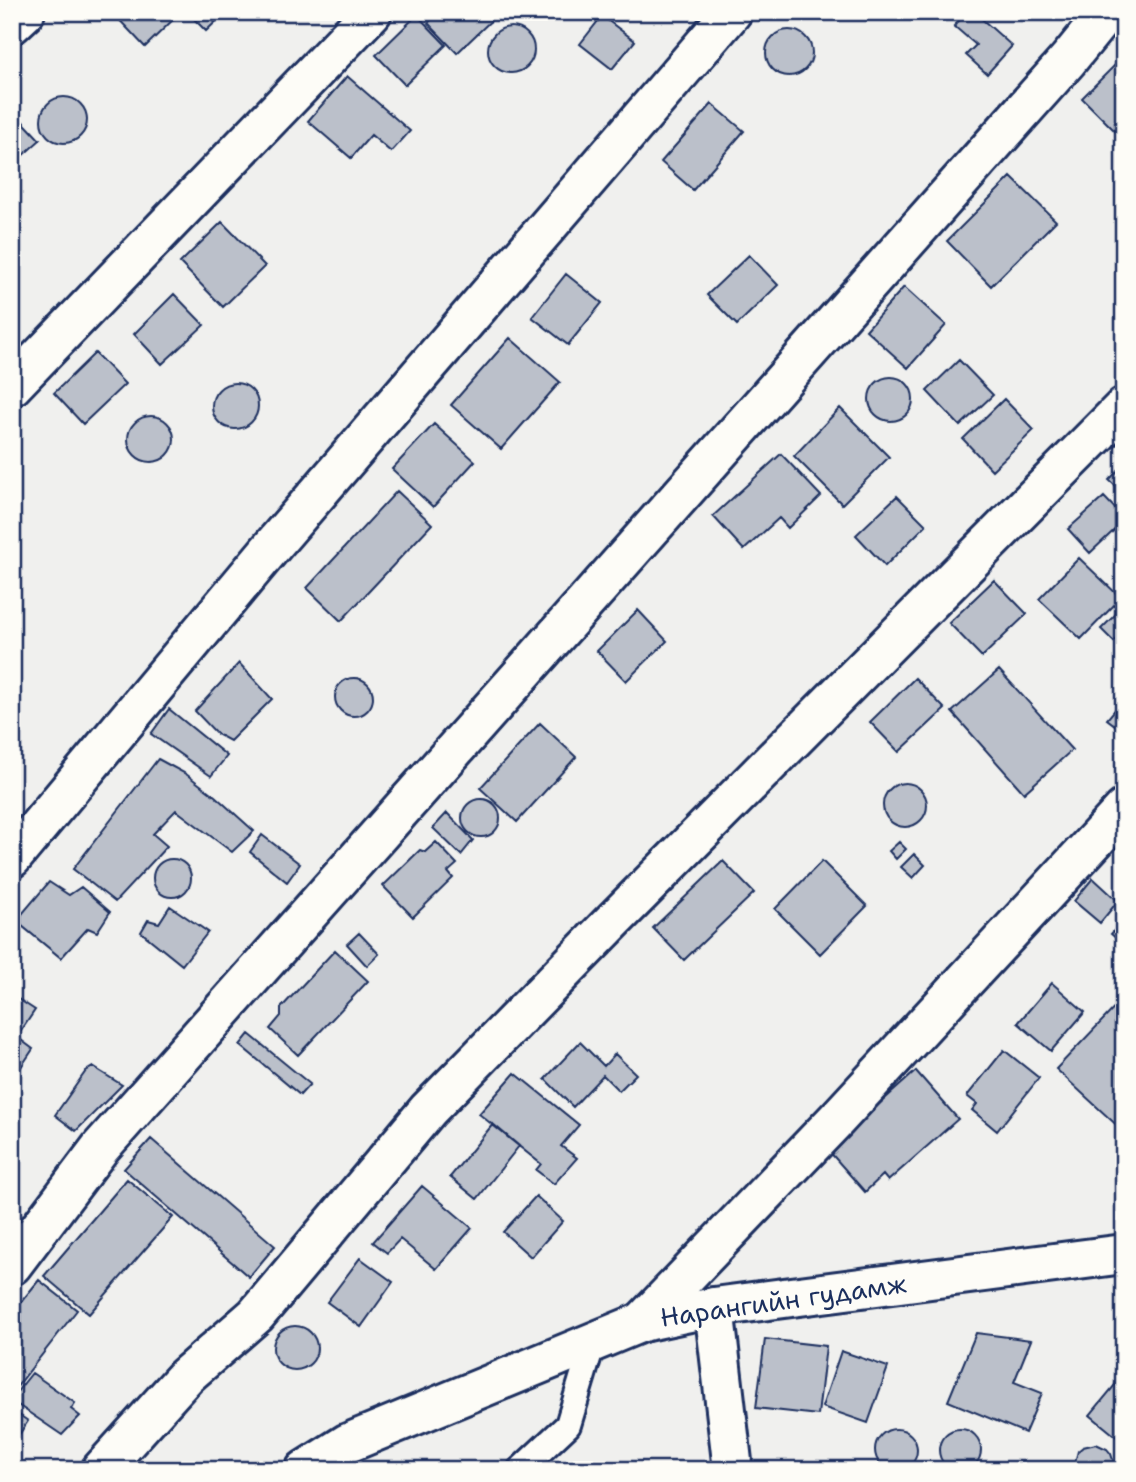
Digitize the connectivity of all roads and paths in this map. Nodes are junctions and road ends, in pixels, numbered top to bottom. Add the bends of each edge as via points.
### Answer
1 (25, 12) edge
2 (372, 12) edge
3 (732, 12) edge
4 (1107, 12) edge
5 (12, 24) edge
6 (12, 386) edge
7 (1124, 407) edge
8 (1124, 808) edge
9 (12, 858) edge
10 (1124, 1254) edge
11 (12, 1265) edge
12 (714, 1307) junction
13 (642, 1322) junction
14 (593, 1342) junction
15 (101, 1470) edge
16 (305, 1470) edge
17 (520, 1470) edge
18 (733, 1470) edge

1 - 5 street
2 - 6 street
3 - 9 street
4 - 11 street via 101,1147
7 - 15 street via 428,1110 256,1315 186,1376
8 - 13 street
10 - 12 street, Нарангийн гудамж
12 - 13 street, Нарангийн гудамж
12 - 18 street
13 - 14 street, Нарангийн гудамж
14 - 16 street, Нарангийн гудамж via 348,1443
14 - 17 lane via 568,1424

